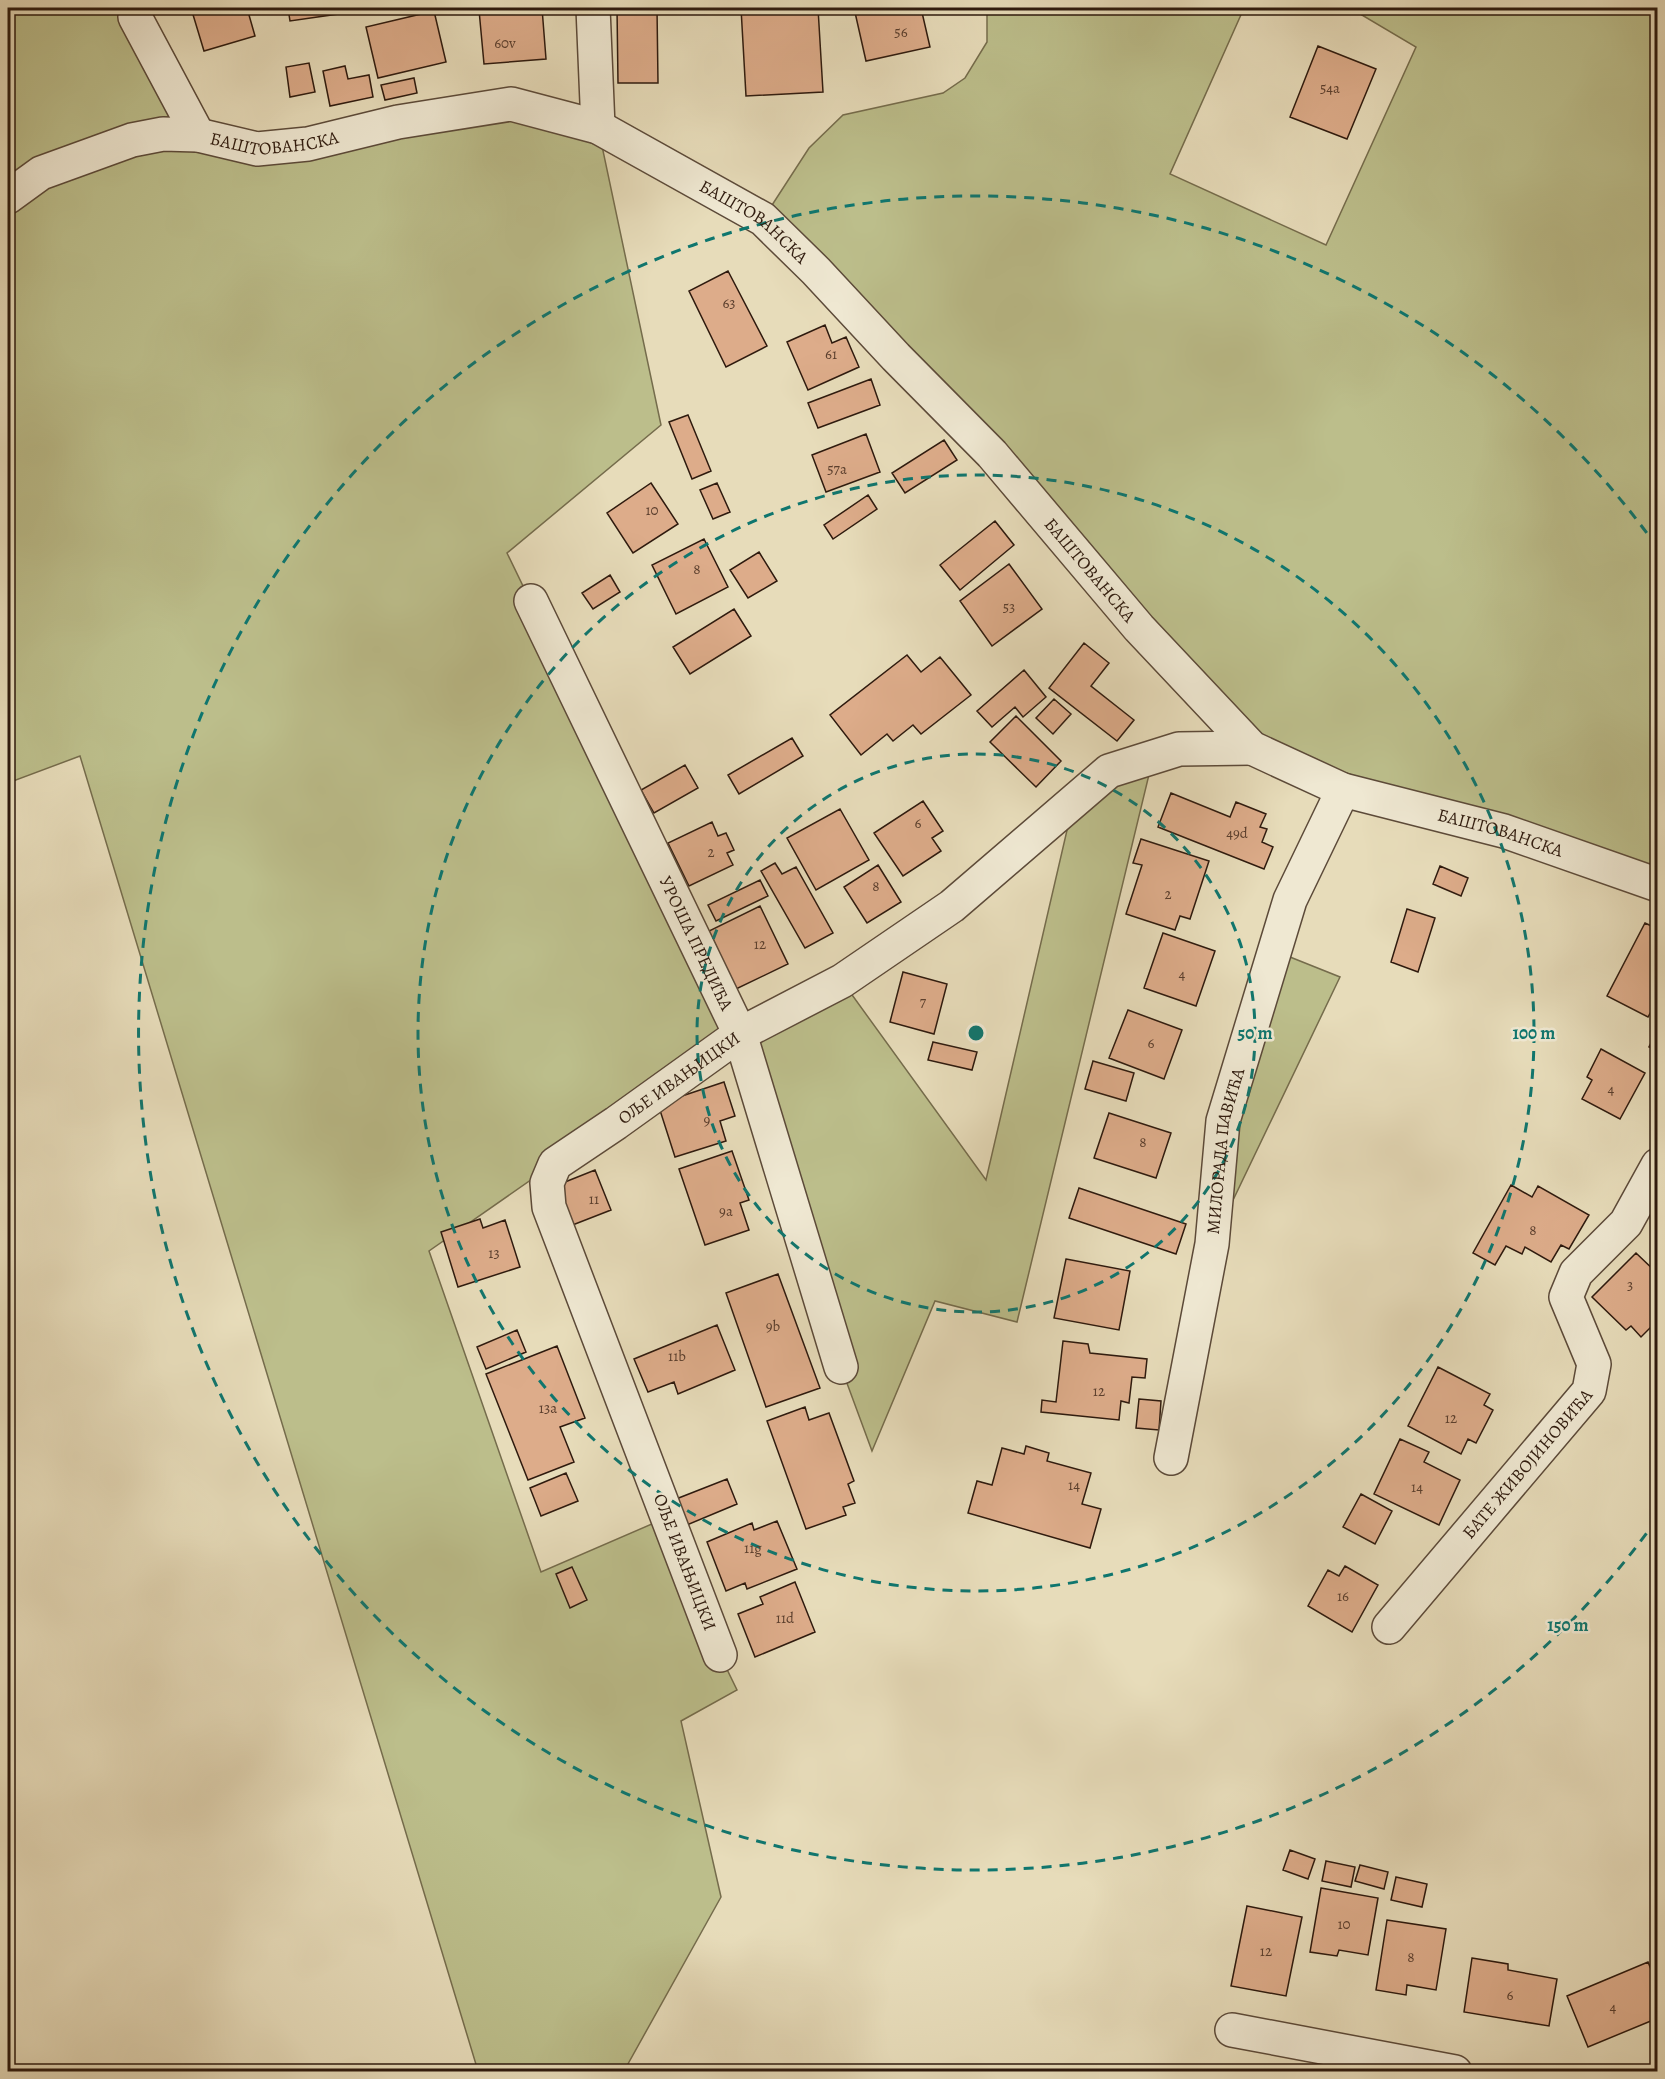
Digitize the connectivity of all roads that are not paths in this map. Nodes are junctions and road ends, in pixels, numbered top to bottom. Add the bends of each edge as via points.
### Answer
1 (137, 8) edge
2 (593, 8) edge
3 (598, 128) junction
4 (198, 135) junction
5 (8, 197) edge
6 (531, 601) dead end
7 (1252, 748) junction
8 (1343, 790) junction
9 (1658, 885) edge
10 (740, 1034) junction
11 (1658, 1166) edge
12 (841, 1368) dead end
13 (1171, 1458) dead end
14 (1389, 1627) dead end
15 (720, 1655) dead end
16 (1232, 2030) dead end
17 (1455, 2072) edge

1 - 4 street, БАШТОВАНСКА via 135,17
2 - 3 street
3 - 4 street, БАШТОВАНСКА via 511,104 398,122 308,144 257,148
3 - 7 street, БАШТОВАНСКА via 764,219 992,454 1139,628
4 - 5 street, БАШТОВАНСКА via 163,134 132,140 41,173
6 - 10 street, УРОША ПРЕДИЋА
7 - 8 street, БАШТОВАНСКА
7 - 10 street, ОЉЕ ИВАЊИЦКИ via 1179,749 1109,771 952,906 842,981
8 - 9 street, БАШТОВАНСКА via 1504,831
8 - 13 street, МИЛОРАДА ПАВИЋА via 1290,900 1223,1121 1212,1244
10 - 12 street, УРОША ПРЕДИЋА
10 - 15 street, ОЉЕ ИВАЊИЦКИ via 555,1164 547,1183 549,1207
11 - 14 street, БАТЕ ЖИВОЈИНОВИЋА via 1626,1223 1576,1273 1566,1297 1594,1364 1588,1391
16 - 17 street

